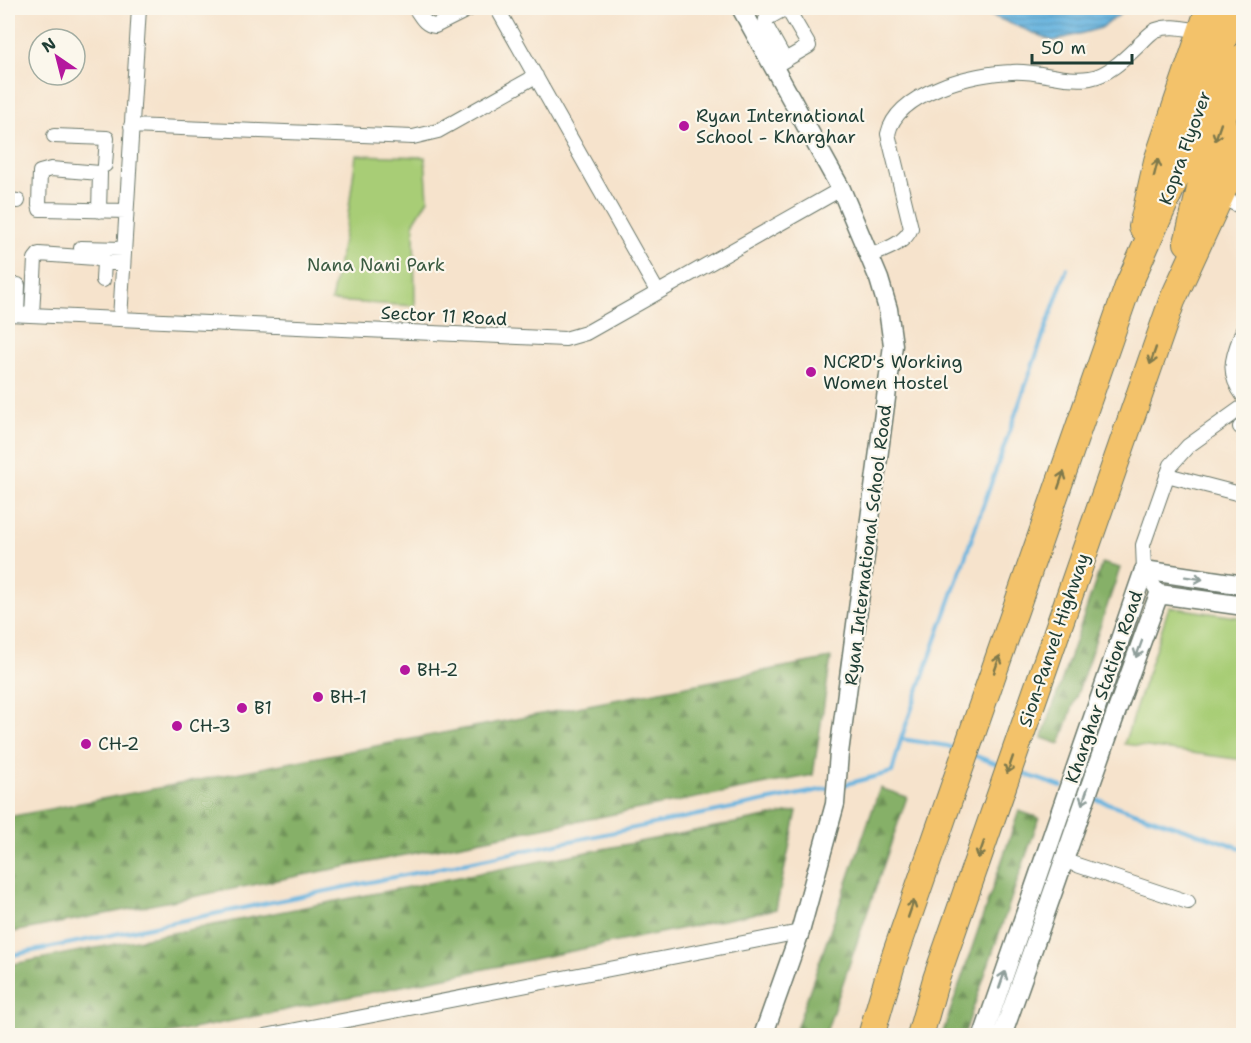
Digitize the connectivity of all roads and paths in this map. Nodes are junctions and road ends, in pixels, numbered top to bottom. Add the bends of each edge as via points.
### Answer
1 (139, 8) edge
2 (416, 8) edge
3 (471, 8) edge
4 (497, 8) edge
5 (786, 8) edge
6 (1234, 8) edge
7 (746, 9) edge
8 (1205, 19) edge
9 (1244, 56) edge
10 (779, 63) junction
11 (536, 76) junction
12 (132, 126) junction
13 (1244, 132) edge
14 (54, 136) dead end
15 (51, 164) dead end
16 (105, 165) junction
17 (129, 166) junction
18 (1191, 173) junction
19 (841, 189) junction
20 (1220, 197) junction
21 (1244, 208) edge
22 (99, 211) junction
23 (126, 213) junction
24 (44, 214) dead end
25 (48, 248) dead end
26 (123, 256) junction
27 (870, 256) junction
28 (104, 261) junction
29 (103, 280) dead end
30 (18, 285) dead end
31 (1128, 286) junction
32 (657, 291) junction
33 (1172, 301) junction
34 (12, 314) edge
35 (32, 315) junction
36 (120, 319) junction
37 (1244, 327) edge
38 (1244, 397) edge
39 (1244, 406) edge
40 (1167, 475) junction
41 (1244, 495) edge
42 (1144, 570) junction
43 (1244, 585) edge
44 (1159, 594) junction
45 (1244, 606) edge
46 (1086, 766) junction
47 (1068, 819) junction
48 (1065, 861) junction
49 (1188, 902) dead end
50 (1027, 909) junction
51 (1046, 914) junction
52 (800, 932) junction
53 (892, 964) junction
54 (936, 979) junction
55 (265, 1035) edge
56 (763, 1035) edge
57 (857, 1035) edge
58 (871, 1035) edge
59 (909, 1035) edge
60 (920, 1035) edge
61 (983, 1035) edge
62 (1002, 1035) edge

1 - 12 street
2 - 3 street via 424,22 435,26
4 - 11 street
5 - 10 street via 766,19 765,24
5 - 10 street via 809,46
6 - 18 highway, Kopra Flyover
7 - 10 street, Ryan International School Road
8 - 27 street via 1154,31 1099,76 1077,79 1012,71 936,88 905,107 890,123 888,134 911,228 901,241
31 -> 8 highway via 1157,161
9 -> 18 highway, Kopra Flyover
10 - 19 street, Ryan International School Road
11 - 12 street via 438,131 413,137
11 - 32 street
12 - 17 street
13 - 20 highway
14 - 16 street via 107,138
15 - 16 street
16 - 17 street
17 - 23 street
18 - 31 highway, Kopra Flyover
18 - 33 highway, Kopra Flyover
19 - 27 street, Ryan International School Road
19 - 32 street, Sector 11 Road
20 - 21 street
20 - 33 highway
22 - 22 street via 40,208 40,172 51,169 100,173
22 - 23 street
23 - 24 street
23 - 26 street
25 - 26 street
26 - 28 street
26 - 36 street
27 - 52 street, Ryan International School Road via 888,309 893,345 835,804
28 - 29 street
28 - 35 street via 36,255
30 - 34 street
53 -> 31 highway
32 - 36 street, Sector 11 Road via 586,333 565,339
33 -> 54 highway, Sion-Panvel Highway
34 - 35 street, Sector 11 Road
35 - 36 street, Sector 11 Road
37 - 38 street via 1232,372
39 - 40 street via 1188,446
40 - 41 street
40 - 42 street via 1143,545
42 -> 43 street
42 - 44 street, Kharghar Station Road
42 - 46 street, Kharghar Station Road
44 - 45 street
44 -> 46 street, Kharghar Station Road
46 - 47 street, Kharghar Station Road
47 - 48 street, Kharghar Station Road
47 - 50 street, Kharghar Station Road
48 - 49 street
48 - 51 street, Kharghar Station Road
50 - 51 street
61 -> 50 street, Kharghar Station Road
51 - 62 street, Kharghar Station Road
52 - 55 street
52 - 56 street, Ryan International School Road
53 - 57 highway
53 - 58 highway
54 - 59 highway
54 - 60 highway

